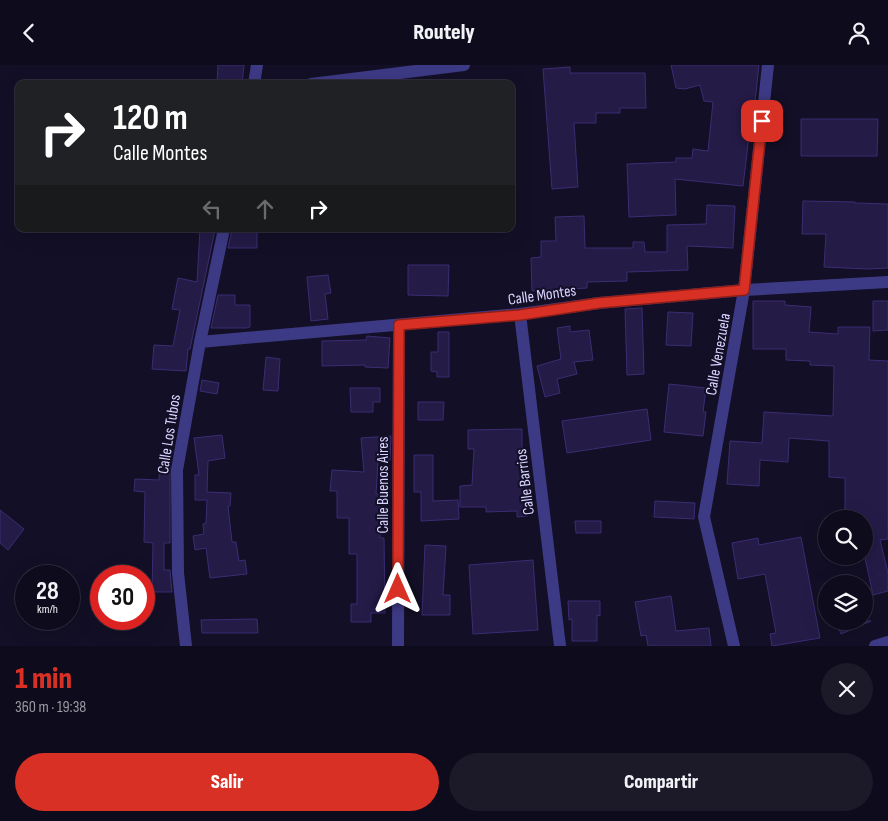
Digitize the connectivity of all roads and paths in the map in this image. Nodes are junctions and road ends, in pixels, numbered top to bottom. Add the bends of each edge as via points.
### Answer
1 (257, 65) edge
2 (464, 65) edge
3 (768, 65) edge
4 (255, 80) edge
5 (343, 80) edge
6 (223, 232) edge
7 (888, 282) edge
8 (744, 290) junction
9 (520, 315) junction
10 (399, 325) junction
11 (200, 342) junction
12 (888, 642) edge
13 (186, 646) edge
14 (398, 646) edge
15 (560, 646) edge
16 (734, 646) edge
17 (875, 646) edge

1 - 4 street
2 - 5 street
3 - 8 street, Calle Venezuela
6 - 11 street, Calle Los Tubos
7 - 8 street, Calle Montes
8 - 9 street, Calle Montes via 599,303
8 - 16 street, Calle Venezuela via 704,517
9 - 10 street, Calle Montes
9 - 15 street, Calle Barrios
10 - 11 street, Calle Montes
10 - 14 street, Calle Buenos Aires
11 - 13 street, Calle Los Tubos via 177,470 178,573
12 - 17 street

